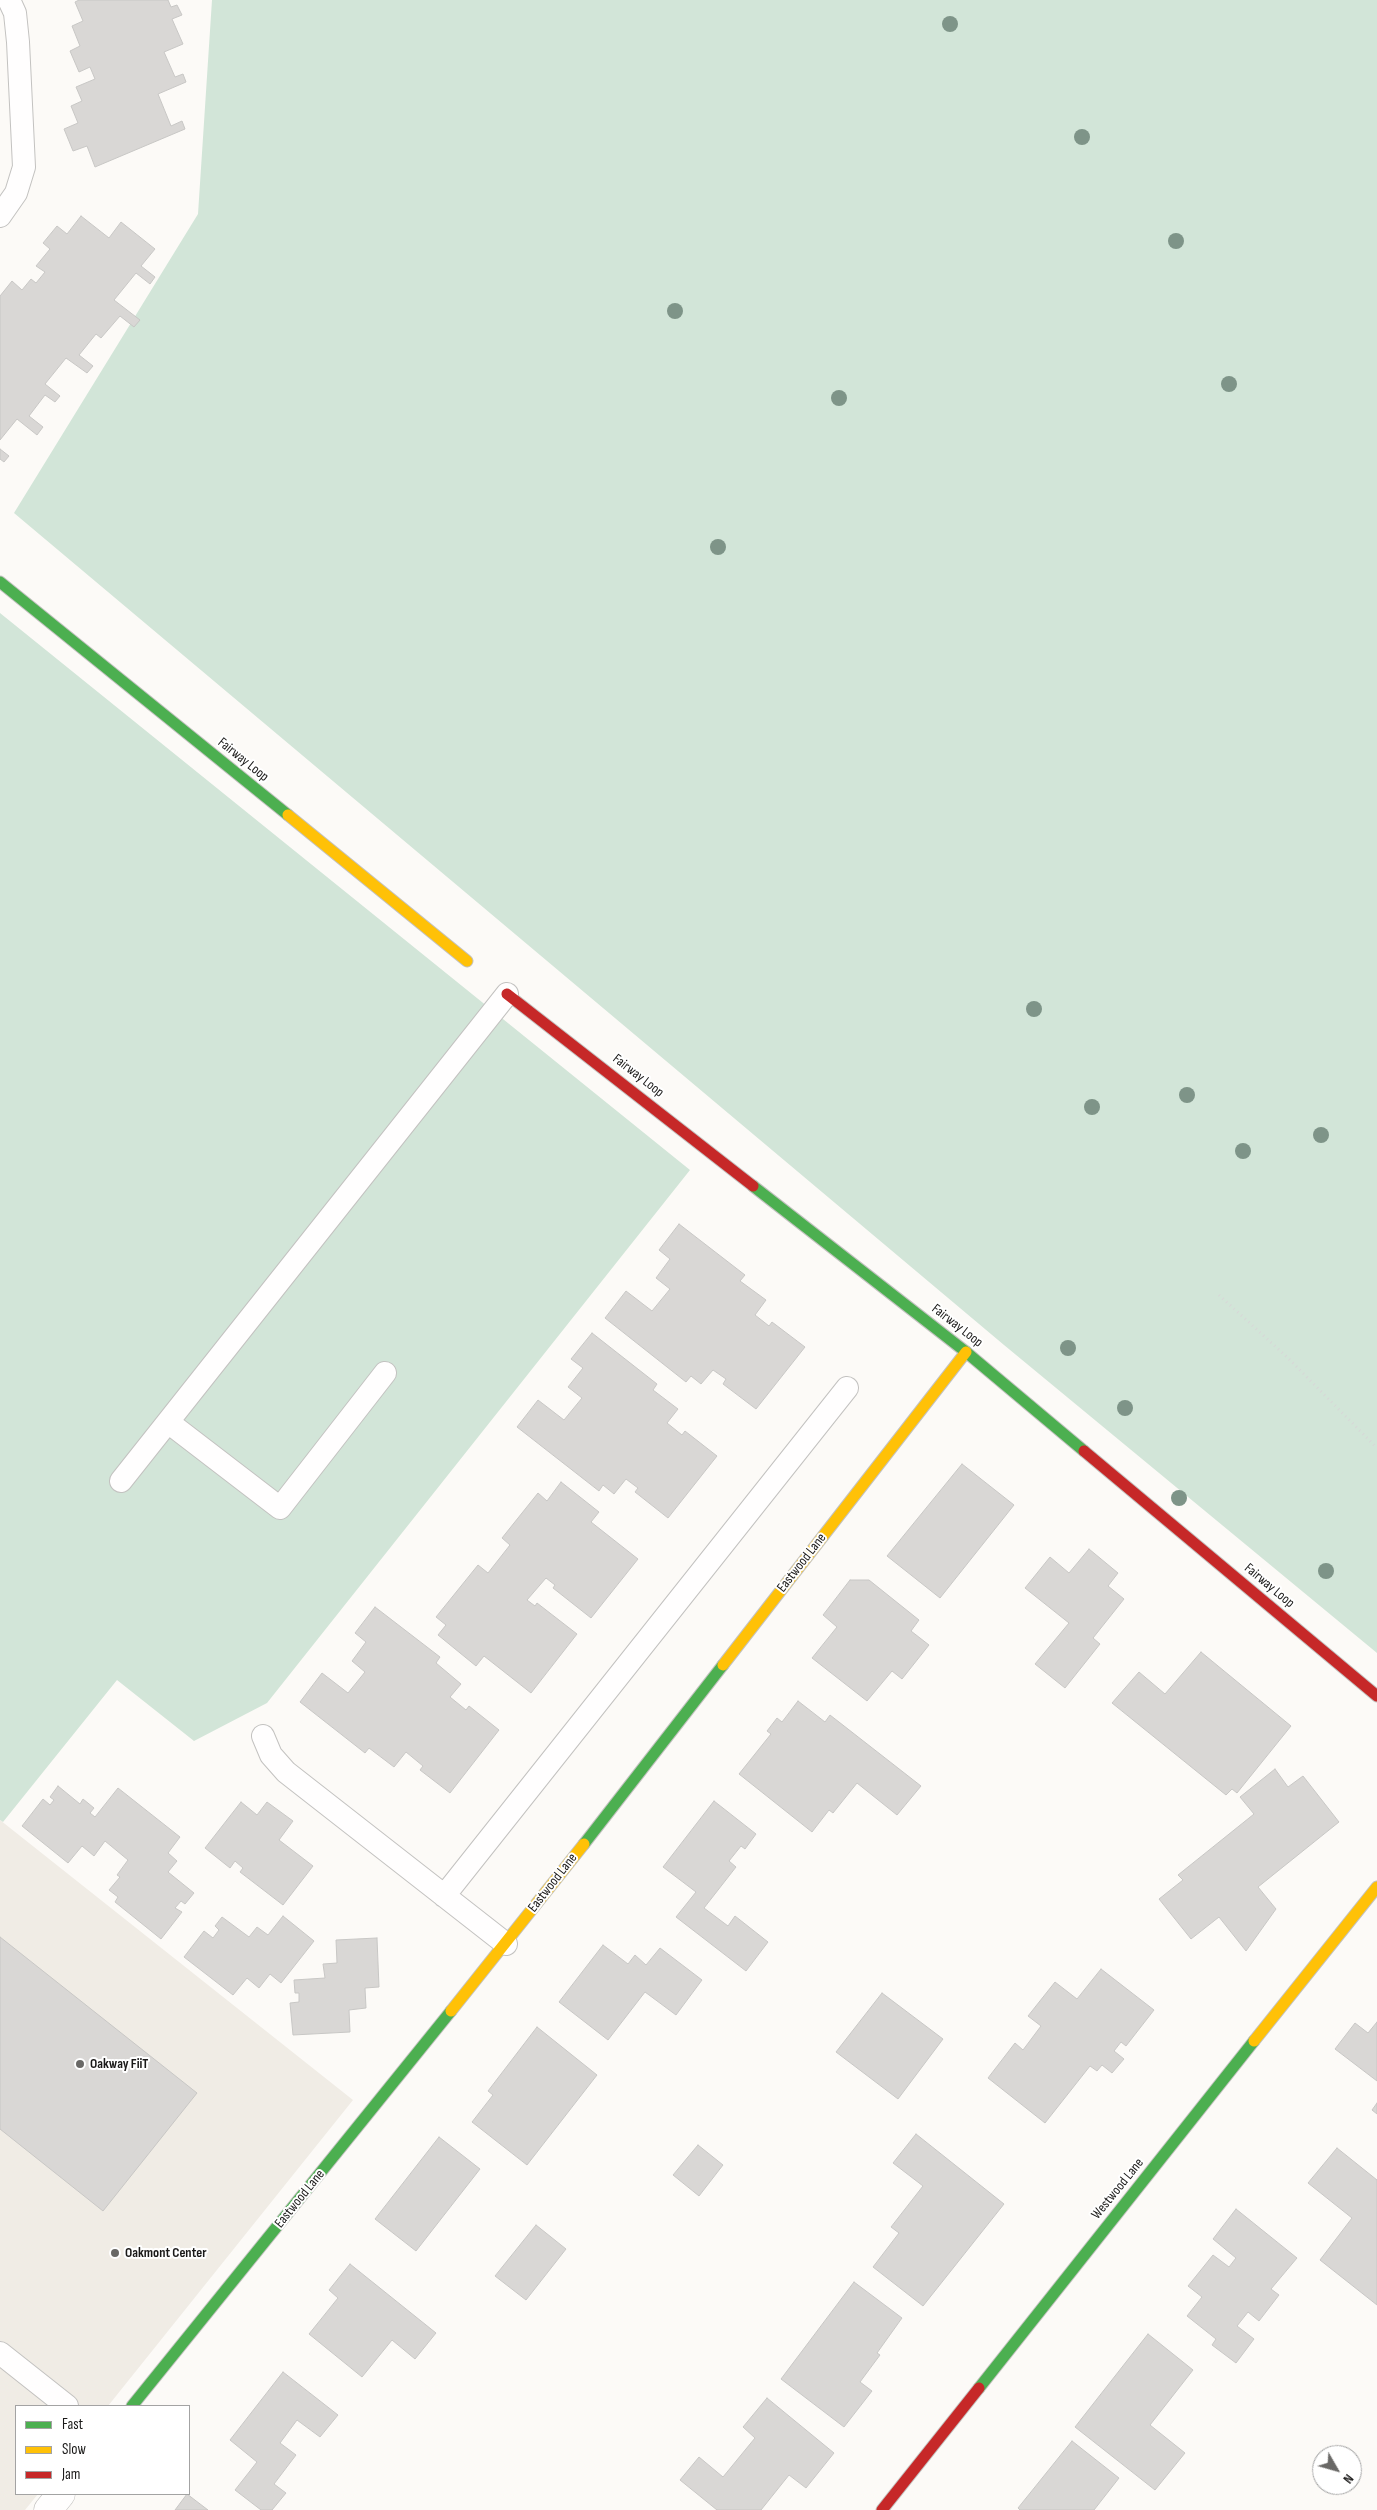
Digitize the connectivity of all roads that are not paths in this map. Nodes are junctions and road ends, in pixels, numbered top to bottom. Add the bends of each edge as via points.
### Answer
1 (9, 0) edge
2 (0, 216) edge
3 (0, 582) edge
4 (467, 961) dead end
5 (507, 994) joint
6 (966, 1352) junction
7 (385, 1373) dead end
8 (847, 1388) dead end
9 (168, 1422) junction
10 (121, 1482) dead end
11 (1377, 1696) edge
12 (263, 1736) dead end
13 (1377, 1887) edge
14 (444, 1896) junction
15 (506, 1944) junction
16 (0, 2353) edge
17 (66, 2405) edge
18 (133, 2405) edge
19 (60, 2495) edge
20 (48, 2510) edge
21 (882, 2510) edge

1 - 2 lane via 15,13 18,42 24,167 16,193
3 - 4 street, Fairway Loop
5 - 6 street, Fairway Loop
5 - 9 lane
6 - 11 street, Fairway Loop
6 - 15 street, Eastwood Lane
7 - 9 lane via 280,1508
8 - 14 lane
9 - 10 lane
12 - 14 lane via 271,1755 286,1772
13 - 21 street, Westwood Lane
14 - 15 lane
15 - 18 street, Eastwood Lane
16 - 17 lane
19 - 20 street

